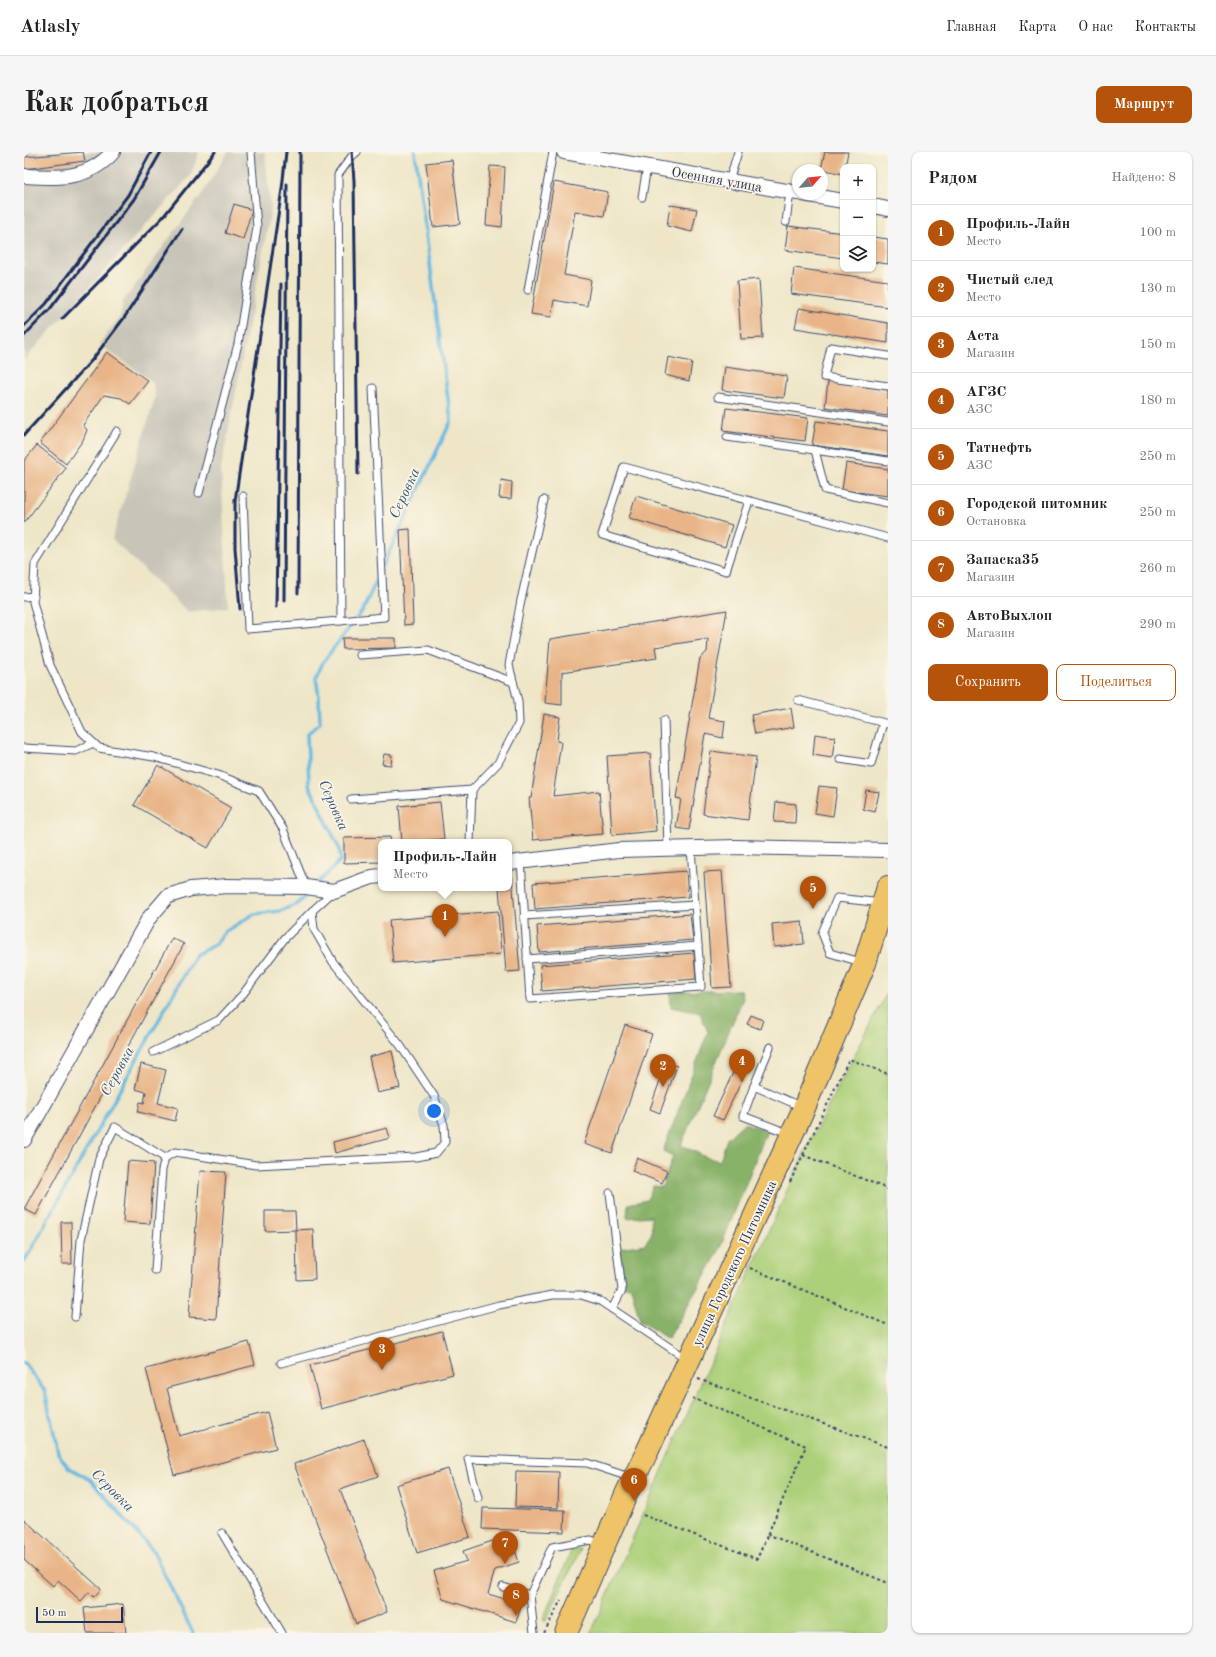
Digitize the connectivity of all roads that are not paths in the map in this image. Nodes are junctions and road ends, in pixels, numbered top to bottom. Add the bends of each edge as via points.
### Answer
1 (113, 152) edge
2 (251, 152) edge
3 (357, 152) edge
4 (553, 152) edge
5 (564, 152) edge
6 (738, 152) edge
7 (587, 154) edge
8 (647, 167) junction
9 (24, 176) edge
10 (729, 181) junction
11 (792, 192) edge
12 (642, 197) dead end
13 (828, 198) edge
14 (794, 200) edge
15 (840, 200) edge
16 (876, 207) edge
17 (888, 209) edge
18 (786, 222) dead end
19 (528, 290) dead end
20 (888, 356) edge
21 (888, 386) edge
22 (373, 388) dead end
23 (718, 397) dead end
24 (888, 422) edge
25 (117, 431) dead end
26 (727, 437) dead end
27 (815, 450) junction
28 (888, 461) edge
29 (198, 493) dead end
30 (243, 496) dead end
31 (544, 500) dead end
32 (749, 501) junction
33 (888, 503) edge
34 (888, 538) edge
35 (34, 596) junction
36 (24, 597) edge
37 (341, 621) junction
38 (360, 655) dead end
39 (513, 682) junction
40 (798, 700) dead end
41 (664, 720) dead end
42 (885, 723) edge
43 (93, 743) junction
44 (24, 748) edge
45 (840, 758) dead end
46 (472, 790) junction
47 (351, 799) dead end
48 (470, 839) edge
49 (668, 848) junction
50 (691, 848) junction
51 (888, 850) edge
52 (515, 862) edge
53 (378, 876) edge
54 (306, 887) junction
55 (334, 891) junction
56 (886, 895) edge
57 (695, 905) junction
58 (312, 911) junction
59 (524, 916) junction
60 (698, 946) junction
61 (527, 959) junction
62 (865, 963) junction
63 (770, 1047) dead end
64 (153, 1052) dead end
65 (754, 1086) junction
66 (804, 1108) junction
67 (792, 1134) junction
68 (24, 1140) edge
69 (166, 1158) junction
70 (610, 1192) dead end
71 (155, 1270) dead end
72 (612, 1309) junction
73 (75, 1317) dead end
74 (689, 1360) junction
75 (281, 1364) dead end
76 (634, 1478) junction
77 (478, 1498) dead end
78 (222, 1533) dead end
79 (604, 1546) junction
80 (503, 1587) dead end
81 (530, 1595) junction
82 (282, 1633) edge
83 (532, 1633) edge
84 (566, 1633) edge

1 - 9 street via 104,162 80,175 57,178
2 - 29 lane via 257,227 238,344
3 - 37 lane via 338,175
4 - 19 lane
5 - 7 street, Осенняя улица
6 - 10 lane
7 - 8 street, Осенняя улица
8 - 10 street, Осенняя улица
8 - 12 lane
10 - 11 street, Осенняя улица
13 - 15 street, Осенняя улица
14 - 18 lane
16 - 17 street
20 - 21 lane via 831,347 824,377
22 - 37 lane via 384,617
23 - 24 lane
25 - 35 lane via 35,564
26 - 27 lane
27 - 28 lane
27 - 33 lane via 825,490
30 - 37 lane via 248,629
31 - 39 lane via 509,665
32 - 32 lane via 624,467 602,535 726,571
32 - 34 lane
35 - 36 lane
35 - 43 lane via 33,602 50,665 82,732
38 - 39 lane via 428,650
39 - 46 lane via 518,701 519,723 498,763
40 - 42 lane
41 - 49 lane
42 - 45 lane via 871,764
43 - 44 lane via 76,751
43 - 54 lane via 99,748 161,759 218,775 259,791 283,829
46 - 47 lane
46 - 48 lane
49 - 50 street
49 - 52 street via 619,850
50 - 51 street
50 - 57 lane
52 - 59 lane
53 - 55 street
54 - 55 street
54 - 68 street via 227,886 191,889 168,896 149,918
55 - 58 lane
56 - 62 main road, улица Городского Питомника
56 - 62 lane via 838,898 822,933 830,953
57 - 59 lane
57 - 60 lane
58 - 64 lane via 285,938 220,1020
58 - 69 lane via 314,929 333,962 400,1046 434,1096 444,1125 445,1142 436,1153 416,1157 256,1165 175,1152
59 - 61 lane
60 - 61 lane
60 - 61 lane via 701,987 530,1000
62 - 66 main road, улица Городского Питомника
63 - 65 lane
65 - 66 lane
65 - 67 lane via 743,1116
66 - 67 main road, улица Городского Питомника
67 - 74 main road, улица Городского Питомника
69 - 71 lane via 162,1170
69 - 73 lane via 115,1127 99,1159 81,1240
70 - 72 lane via 622,1290
72 - 74 lane
72 - 75 lane via 600,1301 581,1295 553,1295 499,1305
74 - 76 main road, улица Городского Питомника
76 - 77 lane via 587,1463 468,1459
76 - 79 main road, улица Городского Питомника
78 - 82 lane
79 - 81 lane via 591,1540 552,1547
79 - 84 main road, улица Городского Питомника
80 - 81 lane
81 - 83 lane

